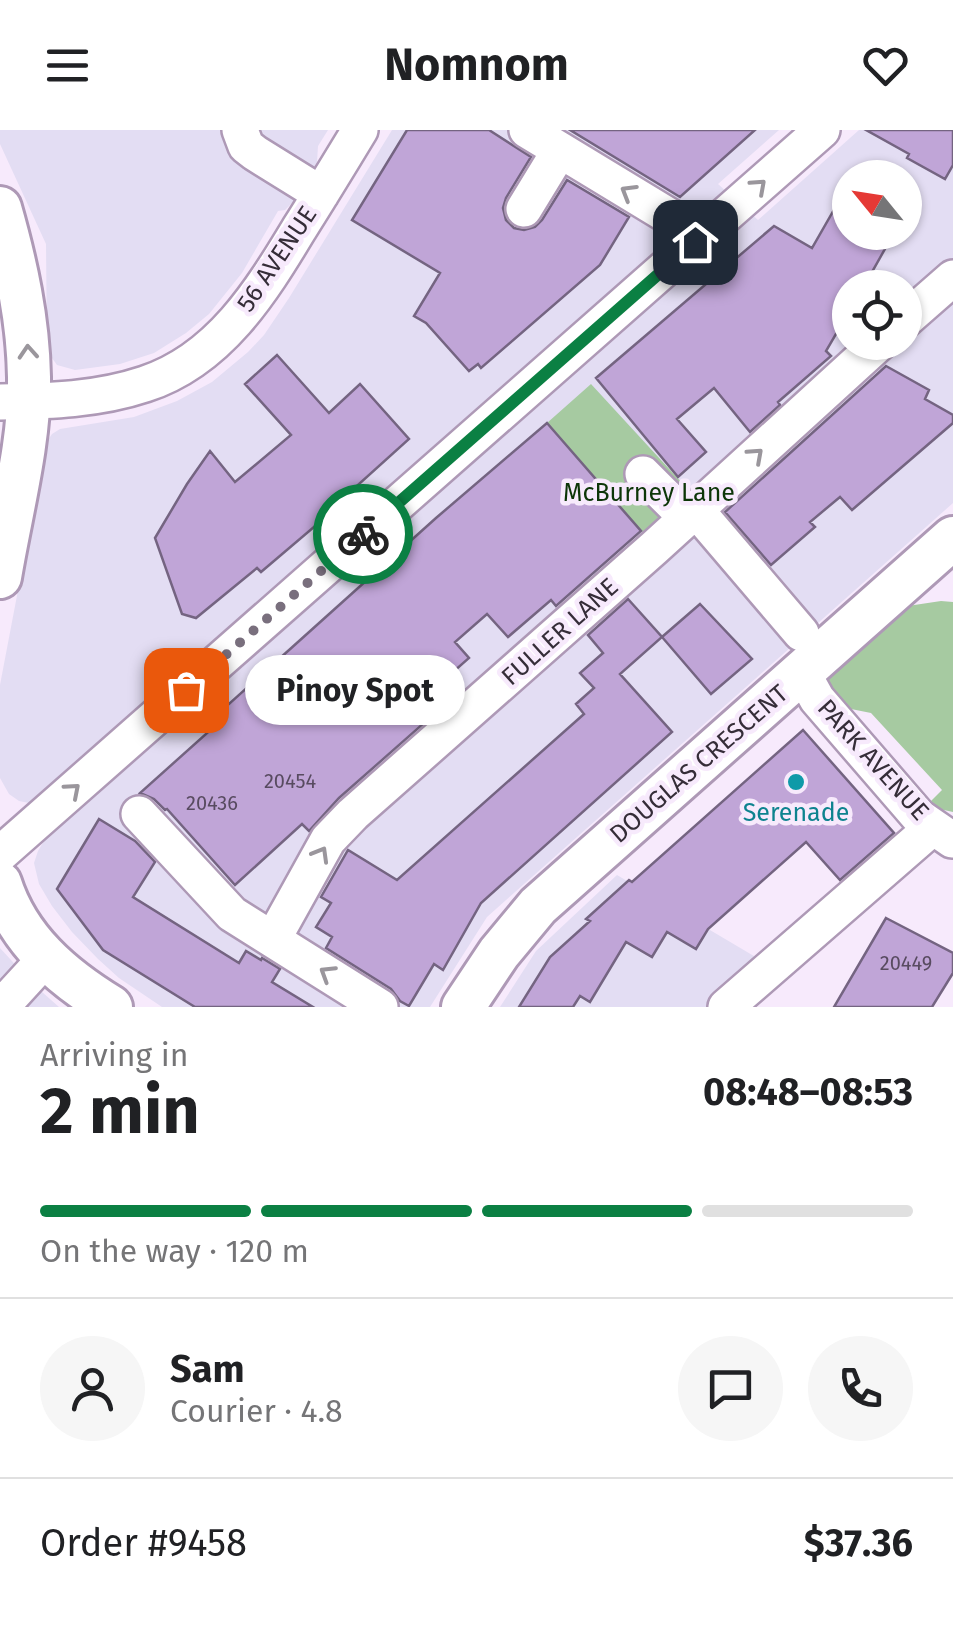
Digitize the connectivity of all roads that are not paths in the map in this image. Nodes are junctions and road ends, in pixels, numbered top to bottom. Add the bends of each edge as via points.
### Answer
1 (240, 130) edge
2 (360, 130) edge
3 (822, 130) edge
4 (552, 139) edge
5 (321, 194) junction
6 (0, 208) edge
7 (524, 209) dead end
8 (695, 242) junction
9 (953, 278) edge
10 (922, 305) edge
11 (859, 360) edge
12 (14, 401) edge
13 (643, 474) dead end
14 (684, 514) junction
15 (953, 538) edge
16 (0, 577) edge
17 (802, 652) junction
18 (139, 814) dead end
19 (943, 834) edge
20 (0, 854) edge
21 (0, 884) edge
22 (273, 939) junction
23 (46, 958) junction
24 (3, 1005) edge
25 (111, 1007) edge
26 (380, 1007) edge
27 (463, 1007) edge
28 (726, 1007) edge

1 - 5 street via 255,154
2 - 5 street, 56 AVENUE
8 -> 3 street
4 - 7 street
8 -> 4 street via 676,221
5 - 12 street, 56 AVENUE via 262,291 230,328 177,370 106,395
12 -> 6 main road via 29,378 23,304
20 -> 8 street
9 - 10 street
14 -> 11 street, FULLER LANE
12 - 16 main road via 24,445
13 - 14 street, PARK AVENUE
14 - 17 street, PARK AVENUE via 702,517
22 -> 14 street, FULLER LANE via 328,840 353,814
15 - 17 main road, DOUGLAS CRESCENT
17 - 19 street, PARK AVENUE via 817,699 919,817
17 - 27 main road, DOUGLAS CRESCENT via 538,906
18 - 22 street via 232,914
19 - 28 street
21 - 23 main road via 22,931
26 -> 22 street
23 - 24 street
23 - 25 main road

